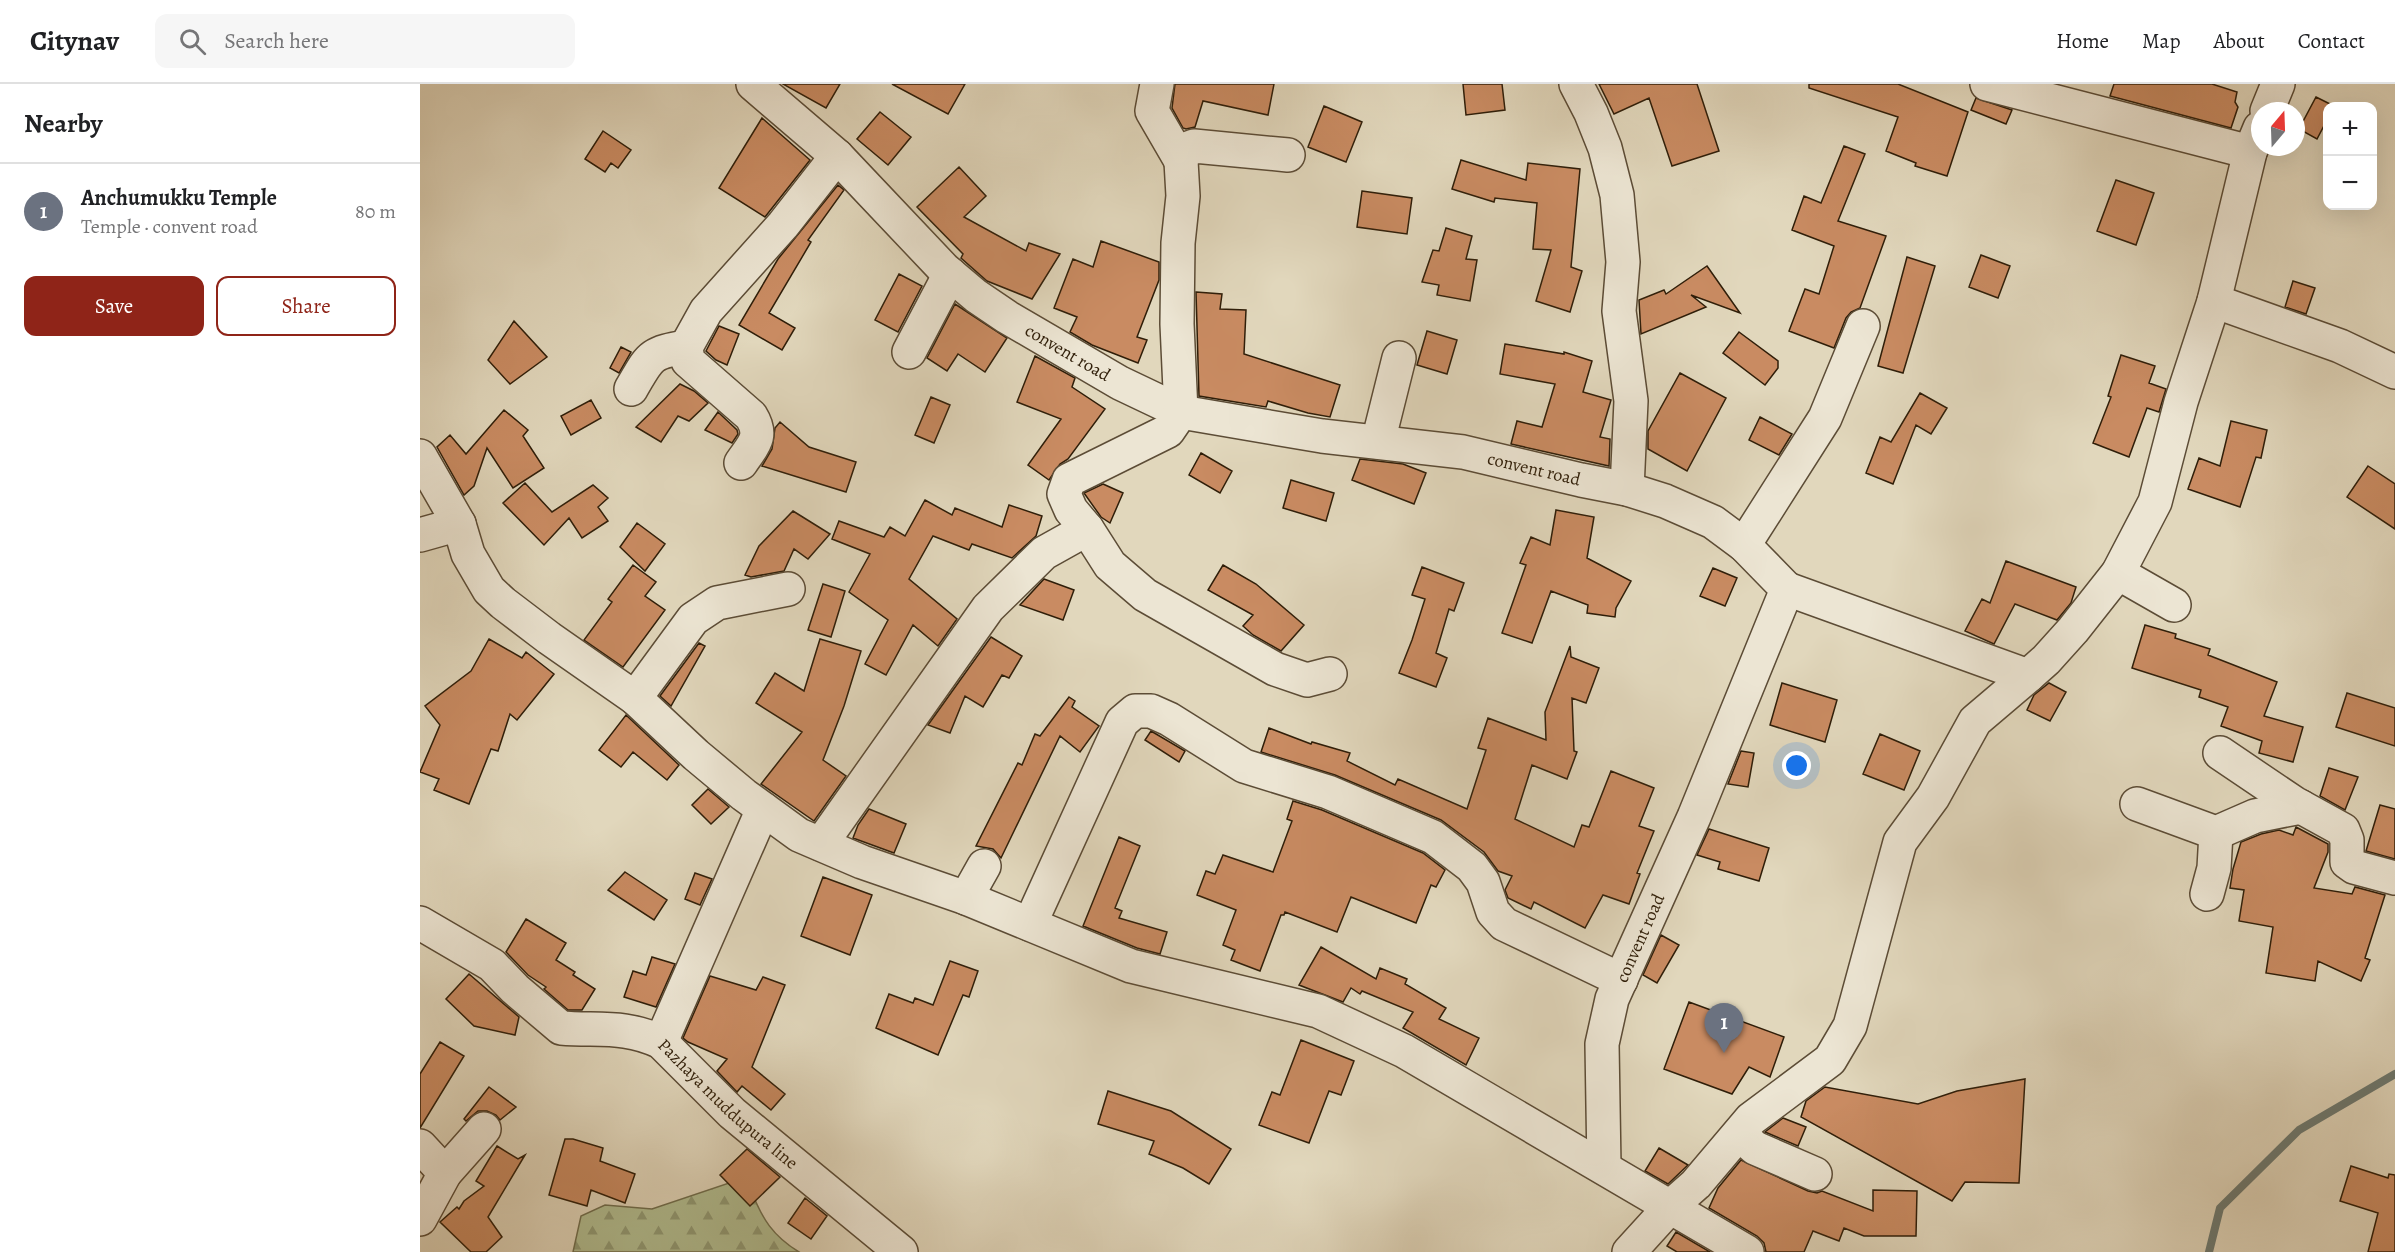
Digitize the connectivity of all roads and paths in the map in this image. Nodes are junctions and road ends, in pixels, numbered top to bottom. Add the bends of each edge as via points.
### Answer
1 (1157, 84) edge
2 (1576, 84) edge
3 (1987, 84) edge
4 (2278, 84) edge
5 (758, 85) edge
6 (2271, 102) edge
7 (2251, 139) edge
8 (1288, 154) dead end
9 (837, 156) junction
10 (2251, 156) edge
11 (1181, 161) junction
12 (950, 274) junction
13 (2214, 301) junction
14 (1863, 326) dead end
15 (686, 347) junction
16 (909, 352) dead end
17 (1400, 358) dead end
18 (2395, 372) edge
19 (631, 389) dead end
20 (1181, 412) junction
21 (1378, 442) junction
22 (420, 456) edge
23 (741, 463) dead end
24 (1627, 489) junction
25 (459, 524) junction
26 (1087, 529) junction
27 (420, 535) edge
28 (1744, 545) junction
29 (2118, 573) junction
30 (788, 589) dead end
31 (1787, 589) junction
32 (2175, 605) dead end
33 (1330, 674) dead end
34 (2028, 676) junction
35 (635, 698) junction
36 (2220, 753) dead end
37 (2137, 804) dead end
38 (2301, 807) junction
39 (763, 809) junction
40 (2216, 833) junction
41 (820, 844) junction
42 (984, 866) dead end
43 (2395, 878) edge
44 (2207, 894) dead end
45 (966, 898) junction
46 (420, 923) edge
47 (1030, 924) junction
48 (1621, 980) junction
49 (661, 1042) junction
50 (484, 1129) dead end
51 (1739, 1134) junction
52 (420, 1146) edge
53 (1604, 1167) junction
54 (445, 1173) junction
55 (1815, 1174) dead end
56 (1670, 1207) junction
57 (420, 1219) edge
58 (901, 1252) edge
59 (1629, 1252) edge
60 (1747, 1252) edge

1 - 11 street via 1152,111
2 - 24 street via 1605,148 1617,195 1623,262 1618,311 1631,401
3 - 7 street
4 - 6 street
5 - 9 street, convent road
8 - 11 street via 1194,146 1186,149
9 - 12 street, convent road
9 - 15 street via 783,225 706,311
10 - 13 street
11 - 20 street via 1177,313
12 - 16 street
12 - 20 street, convent road via 1007,317 1120,383
13 - 18 street via 2340,346
13 - 29 street via 2181,402 2155,502
14 - 28 street via 1825,418
15 - 19 street via 648,359
15 - 23 street via 688,362 751,416 757,426 757,439
17 - 21 street
20 - 21 street, convent road
20 - 26 street via 1168,431 1069,480 1065,499
21 - 24 street, convent road via 1463,452
22 - 25 street
24 - 28 street, convent road via 1713,522
25 - 27 street
25 - 35 street via 468,554 489,590
26 - 33 street via 1110,566 1145,595 1275,669 1307,680
26 - 41 street via 1044,553 988,608
28 - 31 street, convent road
29 - 32 street
29 - 34 street via 2073,630
30 - 35 street via 717,603 693,619
31 - 34 street
31 - 48 street, convent road via 1694,817
34 - 51 street via 1975,721 1933,797 1900,842 1850,1026 1830,1060 1751,1119
35 - 39 street via 696,755
36 - 38 street
37 - 40 street
38 - 40 street via 2255,816
38 - 43 street via 2343,830 2347,862
39 - 41 street via 799,835
39 - 49 street
40 - 44 street via 2214,868
41 - 45 street
42 - 45 street
45 - 47 street
46 - 49 street, Pazhaya muddupura line via 492,965 561,1028 623,1029
47 - 48 street via 1122,722 1135,711 1151,711 1244,766 1328,792 1433,837 1472,867 1483,882 1493,912 1504,924
47 - 53 street via 1131,966 1318,1011 1404,1051
48 - 53 street, convent road via 1612,999 1602,1044
49 - 58 street, Pazhaya muddupura line via 732,1113
50 - 54 street
51 - 55 street via 1755,1148
51 - 56 street via 1696,1184
52 - 54 street
53 - 56 street
54 - 57 street
56 - 59 street
56 - 60 street

